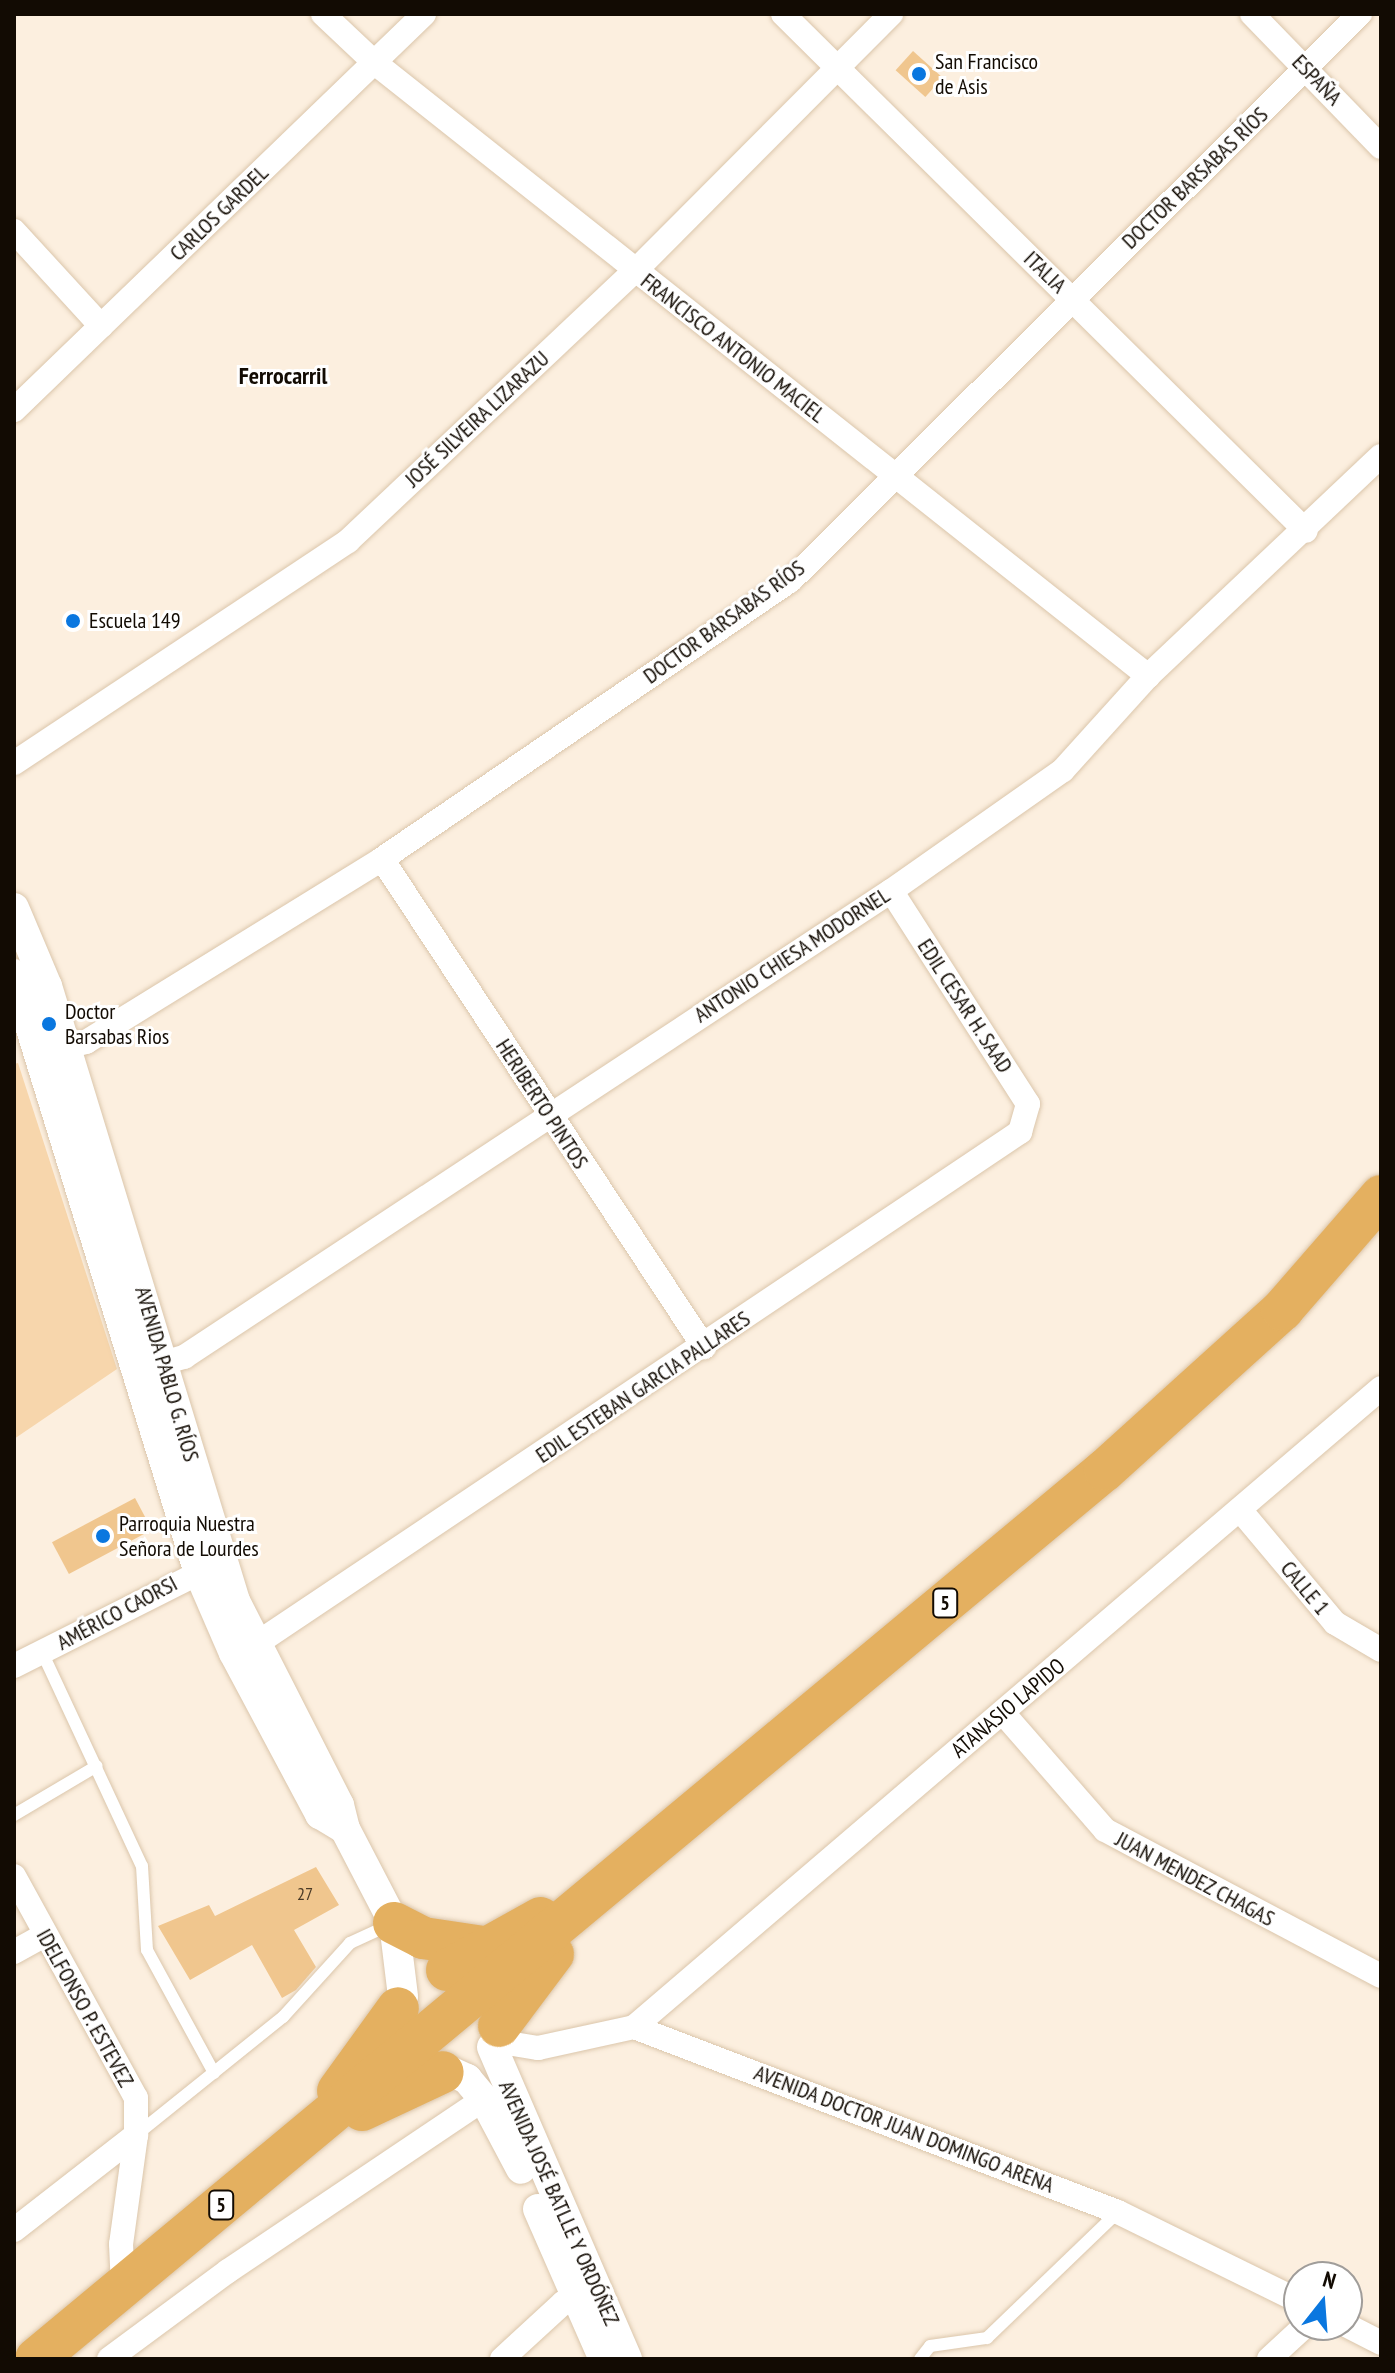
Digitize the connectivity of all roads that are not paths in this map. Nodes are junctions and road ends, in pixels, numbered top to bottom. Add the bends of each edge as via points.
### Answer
1 (323, 14) edge
2 (424, 14) edge
3 (783, 14) edge
4 (891, 14) edge
5 (1252, 14) edge
6 (1360, 14) edge
7 (375, 63) junction
8 (835, 67) junction
9 (1307, 68) junction
10 (1381, 147) edge
11 (14, 231) edge
12 (635, 271) junction
13 (1072, 298) junction
14 (101, 326) junction
15 (14, 410) edge
16 (1381, 456) edge
17 (896, 475) junction
18 (1306, 531) junction
19 (1148, 676) junction
20 (14, 763) edge
21 (382, 859) junction
22 (891, 891) junction
23 (14, 908) edge
24 (14, 974) edge
25 (66, 1047) junction
26 (548, 1114) junction
27 (1025, 1123) joint
28 (1381, 1196) edge
29 (704, 1347) junction
30 (152, 1366) junction
31 (1381, 1388) edge
32 (1241, 1511) junction
33 (210, 1566) junction
34 (256, 1644) junction
35 (1381, 1650) edge
36 (42, 1652) junction
37 (14, 1666) edge
38 (1003, 1713) junction
39 (97, 1766) junction
40 (14, 1815) edge
41 (345, 1829) junction
42 (14, 1876) edge
43 (606, 1886) junction
44 (394, 1923) junction
45 (43, 1936) junction
46 (14, 1952) edge
47 (484, 1967) junction
48 (447, 1970) junction
49 (1381, 1976) edge
50 (401, 2002) junction
51 (634, 2027) junction
52 (495, 2038) junction
53 (434, 2066) junction
54 (214, 2073) junction
55 (484, 2099) junction
56 (318, 2123) junction
57 (136, 2135) junction
58 (520, 2142) junction
59 (1118, 2212) junction
60 (14, 2230) edge
61 (123, 2287) junction
62 (584, 2292) junction
63 (1283, 2293) edge
64 (1363, 2334) edge
65 (1289, 2341) edge
66 (1381, 2343) edge
67 (36, 2359) edge
68 (109, 2359) edge
69 (502, 2359) edge
70 (604, 2359) edge
71 (627, 2359) edge
72 (920, 2359) edge
73 (1269, 2359) edge

1 - 7 street, FRANCISCO ANTONIO MACIEL
2 - 7 street, CARLOS GARDEL
3 - 8 street, ITALIA
4 - 8 street, JOSÉ SILVEIRA LIZARAZU
5 - 9 street, ESPAÑA
6 - 9 street, DOCTOR BARSABAS RÍOS
7 - 12 street, FRANCISCO ANTONIO MACIEL
7 - 14 street, CARLOS GARDEL
8 - 12 street, JOSÉ SILVEIRA LIZARAZU
8 - 13 street, ITALIA
9 - 10 street, ESPAÑA
9 - 13 street, DOCTOR BARSABAS RÍOS
11 - 14 street
12 - 17 street, FRANCISCO ANTONIO MACIEL
12 - 20 street, JOSÉ SILVEIRA LIZARAZU via 348,541
13 - 17 street, DOCTOR BARSABAS RÍOS
13 - 18 street, ITALIA
14 - 15 street, CARLOS GARDEL
16 - 18 street, ANTONIO CHIESA MODORNEL
17 - 19 street, FRANCISCO ANTONIO MACIEL
17 - 21 street, DOCTOR BARSABAS RÍOS via 790,581
18 - 19 street, ANTONIO CHIESA MODORNEL
19 - 22 street, ANTONIO CHIESA MODORNEL via 1063,770
21 - 25 street, DOCTOR BARSABAS RÍOS via 86,1042
21 - 26 street, HERIBERTO PINTOS
22 - 26 street, ANTONIO CHIESA MODORNEL
22 - 27 street, EDIL CESAR H. SAAD via 1028,1104
23 - 25 street, AVENIDA PABLO G. RÍOS
24 - 30 street, AVENIDA PABLO G. RÍOS
25 - 30 street, AVENIDA PABLO G. RÍOS
26 - 29 street, HERIBERTO PINTOS
26 - 30 street, ANTONIO CHIESA MODORNEL via 184,1357
27 - 29 street, EDIL ESTEBAN GARCIA PALLARES via 1011,1139
28 - 43 highway, 5 via 1282,1310 1204,1384
29 - 34 street, EDIL ESTEBAN GARCIA PALLARES
30 - 33 street, AVENIDA PABLO G. RÍOS
31 - 32 street, ATANASIO LAPIDO
32 - 35 street, CALLE 1 via 1335,1623
32 - 38 street, ATANASIO LAPIDO
33 - 34 street, AVENIDA PABLO G. RÍOS
33 - 36 street, AMÉRICO CAORSI
33 - 41 street, AVENIDA PABLO G. RÍOS via 234,1653 320,1814
34 - 41 street, AVENIDA PABLO G. RÍOS via 339,1805
36 - 37 street, AMÉRICO CAORSI
36 - 39 lane
38 - 49 street, JUAN MENDEZ CHAGAS via 1105,1830
38 - 51 street, ATANASIO LAPIDO
39 - 40 lane
39 - 54 lane via 142,1866 147,1950
41 - 44 street, AVENIDA PABLO G. RÍOS
42 - 45 street, IDELFONSO P. ESTEVEZ
43 - 47 highway via 564,1902 518,1934
43 - 52 highway
44 - 47 highway
44 - 48 street, AVENIDA PABLO G. RÍOS
44 - 50 street, AVENIDA PABLO G. RÍOS
44 - 54 lane via 350,1943 283,2017
45 - 46 street
45 - 57 street, IDELFONSO P. ESTEVEZ via 136,2098
47 - 48 highway
47 - 52 street, AVENIDA JOSÉ BATLLE Y ORDÓÑEZ
47 - 53 highway, 5
48 - 50 street via 430,1973
50 - 53 street, AVENIDA PABLO G. RÍOS via 398,2032
50 - 56 highway
51 - 52 street via 538,2048
51 - 59 street, AVENIDA DOCTOR JUAN DOMINGO ARENA
52 - 53 street via 475,2065
52 - 58 street, AVENIDA JOSÉ BATLLE Y ORDÓÑEZ
53 - 55 street, AVENIDA JOSÉ BATLLE Y ORDÓÑEZ via 467,2079
53 - 56 highway, 5
54 - 57 lane
55 - 58 street, AVENIDA JOSÉ BATLLE Y ORDÓÑEZ
55 - 68 street via 228,2271
56 - 61 highway, 5
57 - 60 street
57 - 61 street, IDELFONSO P. ESTEVEZ via 125,2202
58 - 62 street, AVENIDA JOSÉ BATLLE Y ORDÓÑEZ
59 - 63 street, AVENIDA DOCTOR JUAN DOMINGO ARENA
59 - 72 lane via 987,2338 930,2346
61 - 67 highway, 5
62 - 69 street
62 - 70 street, AVENIDA JOSÉ BATLLE Y ORDÓÑEZ
62 - 71 street, AVENIDA JOSÉ BATLLE Y ORDÓÑEZ
64 - 66 street
65 - 73 street

